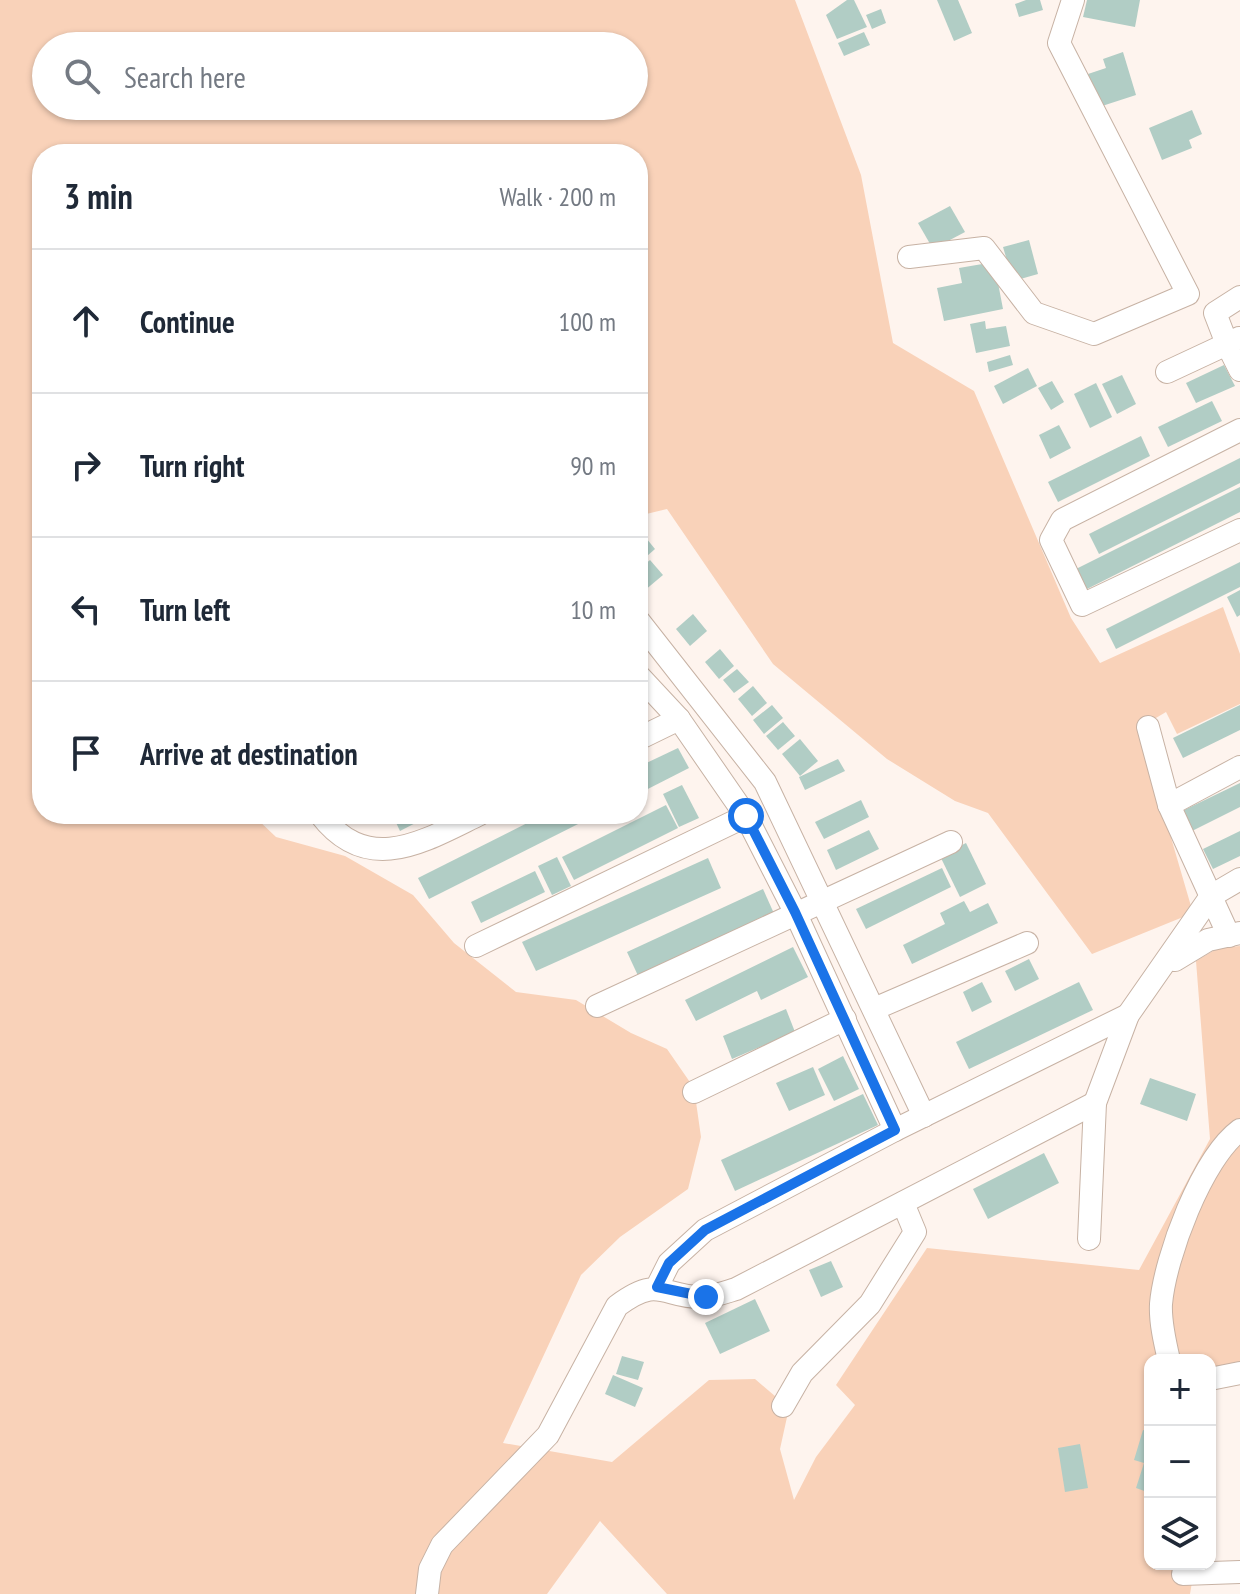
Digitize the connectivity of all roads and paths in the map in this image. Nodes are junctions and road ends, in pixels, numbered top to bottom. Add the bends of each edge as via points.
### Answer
1 (1073, 0) edge
2 (909, 257) dead end
3 (1240, 297) edge
4 (1233, 341) edge
5 (1240, 370) edge
6 (1167, 372) dead end
7 (1240, 430) edge
8 (1240, 530) edge
9 (648, 633) edge
10 (648, 686) edge
11 (679, 719) junction
12 (1148, 727) dead end
13 (648, 734) edge
14 (1240, 767) edge
15 (1169, 805) junction
16 (746, 816) junction
17 (327, 824) edge
18 (459, 824) edge
19 (951, 842) dead end
20 (1240, 879) edge
21 (1211, 896) junction
22 (824, 900) junction
23 (795, 912) junction
24 (1234, 934) edge
25 (1027, 943) dead end
26 (476, 946) dead end
27 (1164, 966) junction
28 (597, 1006) dead end
29 (874, 1009) junction
30 (1128, 1015) junction
31 (845, 1019) junction
32 (694, 1092) dead end
33 (1095, 1103) junction
34 (924, 1116) junction
35 (895, 1130) junction
36 (1240, 1130) edge
37 (903, 1203) junction
38 (1089, 1239) dead end
39 (657, 1287) junction
40 (1168, 1354) edge
41 (1240, 1373) edge
42 (1216, 1378) edge
43 (783, 1406) dead end
44 (1240, 1572) edge
45 (1183, 1577) edge
46 (427, 1594) edge

1 - 2 street via 1059,43 1188,294 1094,334 1034,313 984,248
3 - 4 street via 1215,313
4 - 5 street
4 - 6 street
7 - 8 street via 1062,520 1051,540 1082,605
9 - 22 street via 759,773
10 - 11 street
11 - 13 street
11 - 16 street
12 - 15 street
14 - 15 street
15 - 21 street
16 - 23 street
16 - 26 street
17 - 18 street via 361,844 392,851
19 - 22 street
20 - 21 street
21 - 24 street
21 - 27 street
22 - 23 street
22 - 29 street
23 - 28 street
23 - 31 street
24 - 27 street via 1208,940
25 - 29 street
27 - 30 street
29 - 34 street
30 - 33 street
30 - 34 street
31 - 32 street
31 - 35 street
33 - 37 street
33 - 38 street
34 - 35 street
35 - 39 street via 705,1230 669,1263
36 - 40 street via 1204,1172 1163,1286
37 - 39 street via 736,1289 706,1297
37 - 43 street via 915,1232 870,1304 802,1373
39 - 46 street via 617,1306 548,1435 442,1545 430,1569
41 - 42 street
44 - 45 street

